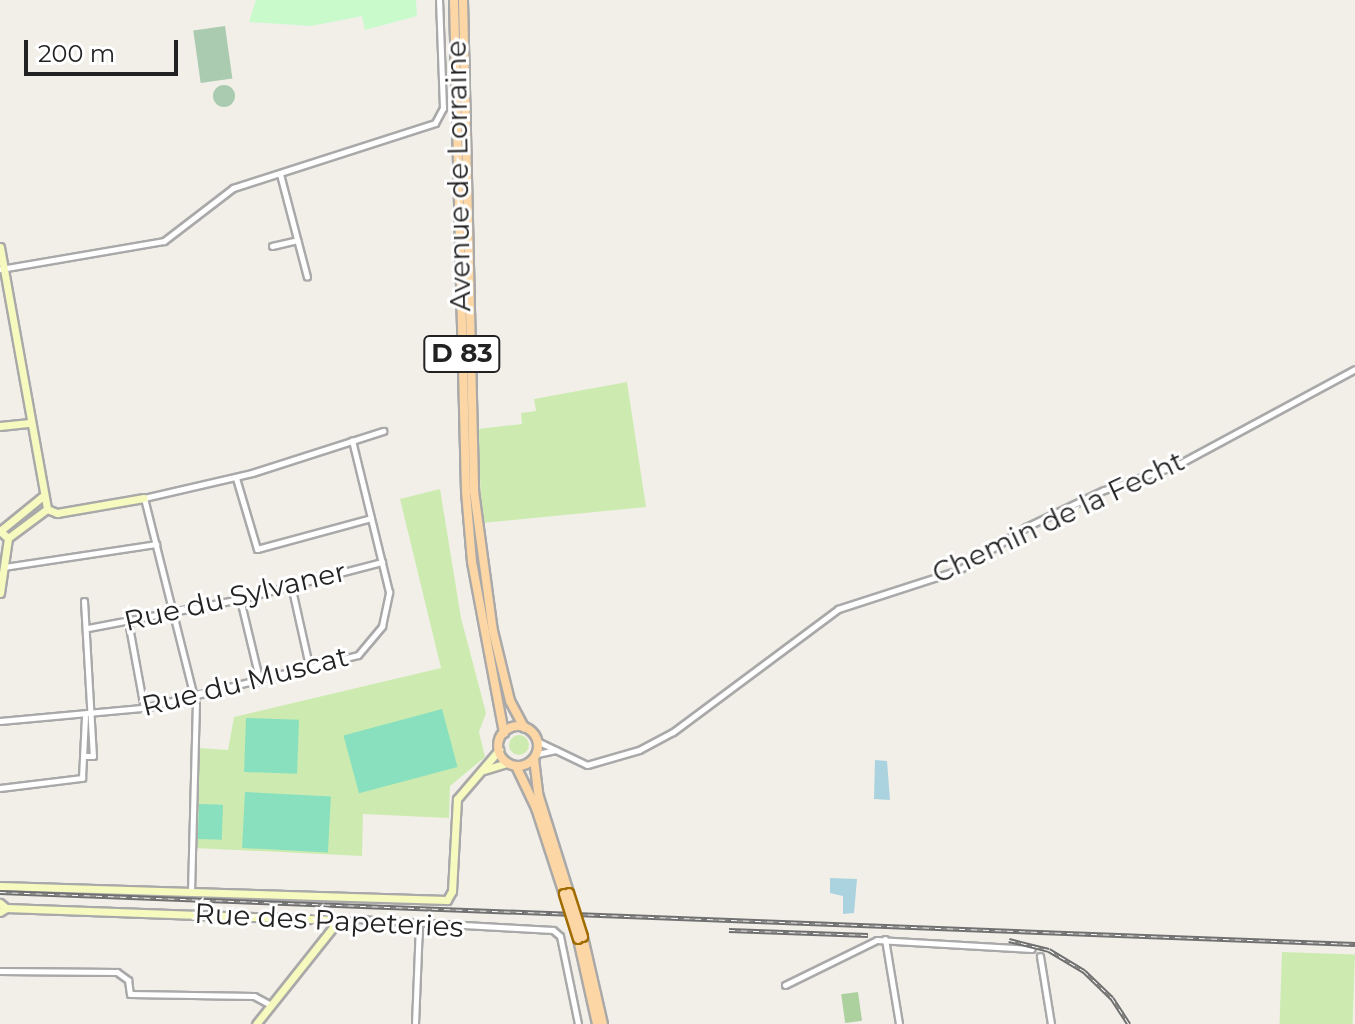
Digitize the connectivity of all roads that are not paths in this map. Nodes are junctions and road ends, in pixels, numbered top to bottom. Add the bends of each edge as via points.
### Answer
1 (439, 0) edge
2 (454, 0) edge
3 (463, 0) edge
4 (280, 174) junction
5 (297, 240) junction
6 (272, 246) dead end
7 (0, 247) edge
8 (2, 268) edge
9 (307, 277) dead end
10 (1355, 369) edge
11 (30, 423) junction
12 (0, 426) edge
13 (383, 431) dead end
14 (352, 440) junction
15 (236, 478) junction
16 (43, 496) junction
17 (144, 498) junction
18 (47, 509) junction
19 (371, 518) junction
20 (0, 531) edge
21 (8, 538) junction
22 (156, 544) junction
23 (3, 546) edge
24 (382, 562) junction
25 (4, 567) junction
26 (291, 585) junction
27 (0, 593) edge
28 (240, 599) junction
29 (84, 601) dead end
30 (174, 612) junction
31 (128, 621) junction
32 (88, 628) junction
33 (310, 671) junction
34 (260, 682) junction
35 (195, 698) junction
36 (144, 708) junction
37 (89, 716) junction
38 (0, 721) edge
39 (524, 727) junction
40 (504, 733) junction
41 (537, 741) junction
42 (499, 750) junction
43 (557, 750) junction
44 (535, 756) junction
45 (512, 765) junction
46 (482, 770) junction
47 (0, 788) edge
48 (0, 886) edge
49 (191, 893) junction
50 (566, 893) junction
51 (2, 909) edge
52 (0, 921) edge
53 (419, 924) junction
54 (334, 926) junction
55 (580, 938) junction
56 (885, 939) junction
57 (1032, 949) dead end
58 (1040, 956) dead end
59 (0, 971) edge
60 (785, 985) dead end
61 (271, 1005) junction
62 (256, 1024) edge
63 (415, 1024) edge
64 (578, 1024) edge
65 (597, 1024) edge
66 (603, 1024) edge
67 (899, 1024) edge
68 (1051, 1024) edge

1 - 4 street via 439,119
2 - 40 main road, Avenue de Lorraine / D 83 via 466,492 472,562
3 - 39 main road, Avenue de Lorraine / D 83 via 474,491 493,631 510,701
4 - 5 street
4 - 8 street via 233,188 164,241
5 - 6 street
5 - 9 street
7 - 8 street
8 - 11 street
10 - 43 street, Chemin de la Fecht via 1177,465 1104,490 1026,527 959,570 838,609 673,732 639,750 587,765
11 - 12 street
11 - 16 street
13 - 14 street
14 - 15 street
14 - 19 street, Rue du Muscat
15 - 17 street
15 - 19 street via 257,549
16 - 18 street
16 - 20 street
17 - 18 street via 57,513
17 - 22 street
18 - 21 street
19 - 24 street, Rue du Muscat
20 - 21 street
21 - 23 street
22 - 25 street
22 - 30 street
23 - 25 street
24 - 26 street, Rue du Sylvaner
24 - 33 street, Rue du Muscat via 389,603 375,638 347,661
25 - 27 street
26 - 28 street, Rue du Sylvaner
26 - 33 street
28 - 30 street, Rue du Sylvaner
28 - 34 street
29 - 32 street
30 - 31 street, Rue du Sylvaner
30 - 35 street
31 - 32 street, Rue du Sylvaner
31 - 36 street
32 - 37 street
33 - 34 street, Rue du Muscat
34 - 35 street, Rue du Muscat
35 - 36 street, Rue du Muscat
35 - 49 street
36 - 37 street, Rue du Muscat
37 - 38 street, Rue du Muscat
37 - 47 street via 93,756 86,756 82,778
39 - 40 main road
39 - 41 main road
40 - 42 main road
41 - 43 street, Chemin de la Fecht
41 - 44 main road
42 - 45 main road
42 - 46 street
43 - 44 street
44 - 45 main road
44 - 50 main road via 539,797
45 - 46 street
45 - 50 main road via 536,808
46 - 49 street via 457,799 452,891 447,900
48 - 49 street
50 - 55 main road, bridge
51 - 52 street
51 - 54 street, Rue des Papeteries via 316,918
53 - 54 street, Rue des Papeteries via 357,919
53 - 63 street
53 - 64 street, Rue des Papeteries via 557,932
54 - 61 street
55 - 65 main road
55 - 66 main road
56 - 57 street
56 - 60 street
56 - 67 street
58 - 68 street
59 - 61 street via 117,972 128,980 130,994 254,996
61 - 62 street

